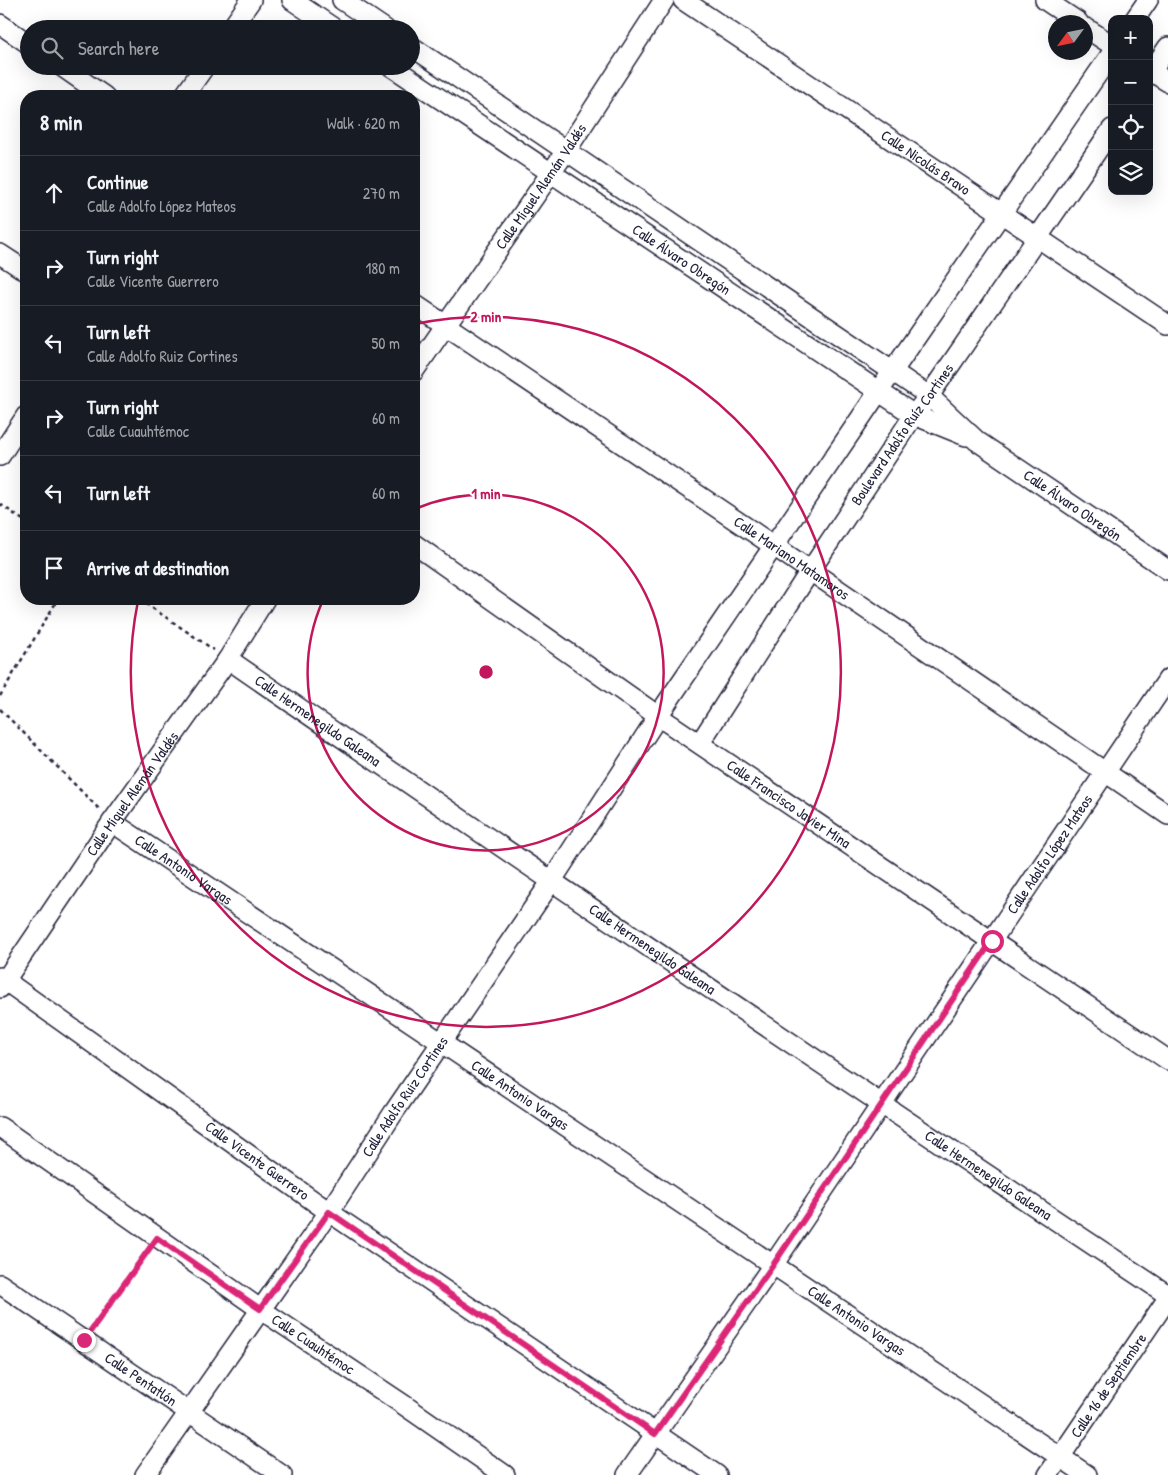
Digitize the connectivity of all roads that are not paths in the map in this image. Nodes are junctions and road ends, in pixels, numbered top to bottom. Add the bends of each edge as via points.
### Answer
1 (251, 0) edge
2 (292, 0) edge
3 (342, 0) edge
4 (664, 0) edge
5 (683, 0) edge
6 (1044, 0) edge
7 (1148, 0) edge
8 (1067, 15) edge
9 (1138, 15) edge
10 (237, 20) edge
11 (322, 20) edge
12 (372, 20) edge
13 (0, 24) edge
14 (1093, 33) edge
15 (20, 38) edge
16 (1108, 42) edge
17 (1168, 47) edge
18 (420, 52) edge
19 (1108, 59) edge
20 (1153, 68) edge
21 (1153, 74) edge
22 (74, 75) edge
23 (199, 75) edge
24 (405, 75) edge
25 (1168, 82) edge
26 (95, 90) edge
27 (188, 90) edge
28 (1108, 136) edge
29 (566, 151) junction
30 (550, 172) junction
31 (1002, 214) junction
32 (1037, 238) junction
33 (0, 254) edge
34 (20, 267) edge
35 (420, 308) edge
36 (445, 325) junction
37 (1168, 325) edge
38 (420, 362) edge
39 (893, 371) junction
40 (879, 391) junction
41 (929, 396) junction
42 (914, 415) junction
43 (20, 425) edge
44 (977, 441) junction
45 (0, 456) edge
46 (774, 546) junction
47 (420, 548) edge
48 (1168, 570) edge
49 (810, 571) junction
50 (261, 605) edge
51 (228, 659) junction
52 (1168, 679) edge
53 (658, 716) junction
54 (700, 743) junction
55 (1105, 772) junction
56 (1168, 815) edge
57 (112, 822) junction
58 (551, 882) junction
59 (992, 941) junction
60 (2, 982) edge
61 (442, 1043) junction
62 (1168, 1060) edge
63 (881, 1105) junction
64 (0, 1127) edge
65 (329, 1212) junction
66 (773, 1265) junction
67 (0, 1284) edge
68 (1168, 1296) edge
69 (260, 1309) junction
70 (189, 1412) junction
71 (655, 1434) junction
72 (1060, 1457) junction
73 (145, 1475) edge
74 (282, 1475) edge
75 (505, 1475) edge
76 (627, 1475) edge
77 (717, 1475) edge
78 (1048, 1475) edge
79 (1087, 1475) edge

1 - 10 street
2 - 11 street
3 - 12 street
4 - 29 street, Calle Miguel Alemán Valdés
5 - 31 street, Calle Nicolás Bravo
6 - 8 street
7 - 9 street
13 - 15 street
14 - 16 street
17 - 20 street
18 - 29 street, Calle Álvaro Obregón
19 - 31 street
21 - 25 street
22 - 26 street
23 - 27 street
24 - 30 street, Calle Álvaro Obregón
28 - 32 street, Boulevard Adolfo Ruíz Cortines
29 - 30 street, Calle Miguel Alemán Valdés
29 - 39 street, Calle Álvaro Obregón
30 - 36 street, Calle Miguel Alemán Valdés
30 - 40 street, Calle Álvaro Obregón
31 - 32 street, Calle Nicolás Bravo
31 - 39 street
32 - 37 street, Calle Nicolás Bravo
32 - 41 street, Boulevard Adolfo Ruíz Cortines
33 - 34 street
35 - 36 street, Calle Mariano Matamoros
36 - 38 street, Calle Miguel Alemán Valdés
36 - 46 street, Calle Mariano Matamoros
39 - 40 street
39 - 41 street, Calle Álvaro Obregón
40 - 42 street, Calle Álvaro Obregón
40 - 46 street, Calle Adolfo Ruiz Cortines
41 - 42 street, Boulevard Adolfo Ruíz Cortines
41 - 44 street, Calle Álvaro Obregón
42 - 44 street, Calle Álvaro Obregón
42 - 49 street, Boulevard Adolfo Ruíz Cortines
43 - 45 street
44 - 48 street, Calle Álvaro Obregón
46 - 49 street, Calle Mariano Matamoros
46 - 53 street, Calle Adolfo Ruiz Cortines
47 - 53 street, Calle Francisco Javier Mina
49 - 54 street, Boulevard Adolfo Ruíz Cortines
49 - 55 street, Calle Mariano Matamoros
50 - 51 street, Calle Miguel Alemán Valdés
51 - 57 street, Calle Miguel Alemán Valdés
51 - 58 street, Calle Hermenegildo Galeana
52 - 55 street, Calle Adolfo López Mateos
53 - 54 street, Calle Francisco Javier Mina
53 - 58 street, Calle Adolfo Ruiz Cortines
54 - 59 street, Calle Francisco Javier Mina
55 - 56 street, Calle Mariano Matamoros
55 - 59 street, Calle Adolfo López Mateos
57 - 60 street, Calle Miguel Alemán Valdés
57 - 61 street, Calle Antonio Vargas
58 - 61 street, Calle Adolfo Ruiz Cortines
58 - 63 street, Calle Hermenegildo Galeana
59 - 62 street, Calle Francisco Javier Mina
59 - 63 street, Calle Adolfo López Mateos
60 - 65 street, Calle Vicente Guerrero
61 - 65 street, Calle Adolfo Ruiz Cortines
61 - 66 street, Calle Antonio Vargas
63 - 66 street, Calle Adolfo López Mateos
63 - 68 street, Calle Hermenegildo Galeana
64 - 69 street, Calle Cuauhtémoc
65 - 69 street, Calle Adolfo Ruiz Cortines
65 - 71 street, Calle Vicente Guerrero
66 - 71 street, Calle Adolfo López Mateos
66 - 72 street, Calle Antonio Vargas
67 - 70 street, Calle Pentatlón
68 - 72 street, Calle 16 de Septiembre
69 - 70 street, Calle Adolfo Ruiz Cortines
69 - 75 street, Calle Cuauhtémoc
70 - 73 street, Calle Adolfo Ruiz Cortines
70 - 74 street, Calle Pentatlón
71 - 76 street, Calle Adolfo López Mateos
71 - 77 street, Calle Vicente Guerrero
72 - 78 street, Calle 16 de Septiembre
72 - 79 street, Calle Antonio Vargas

